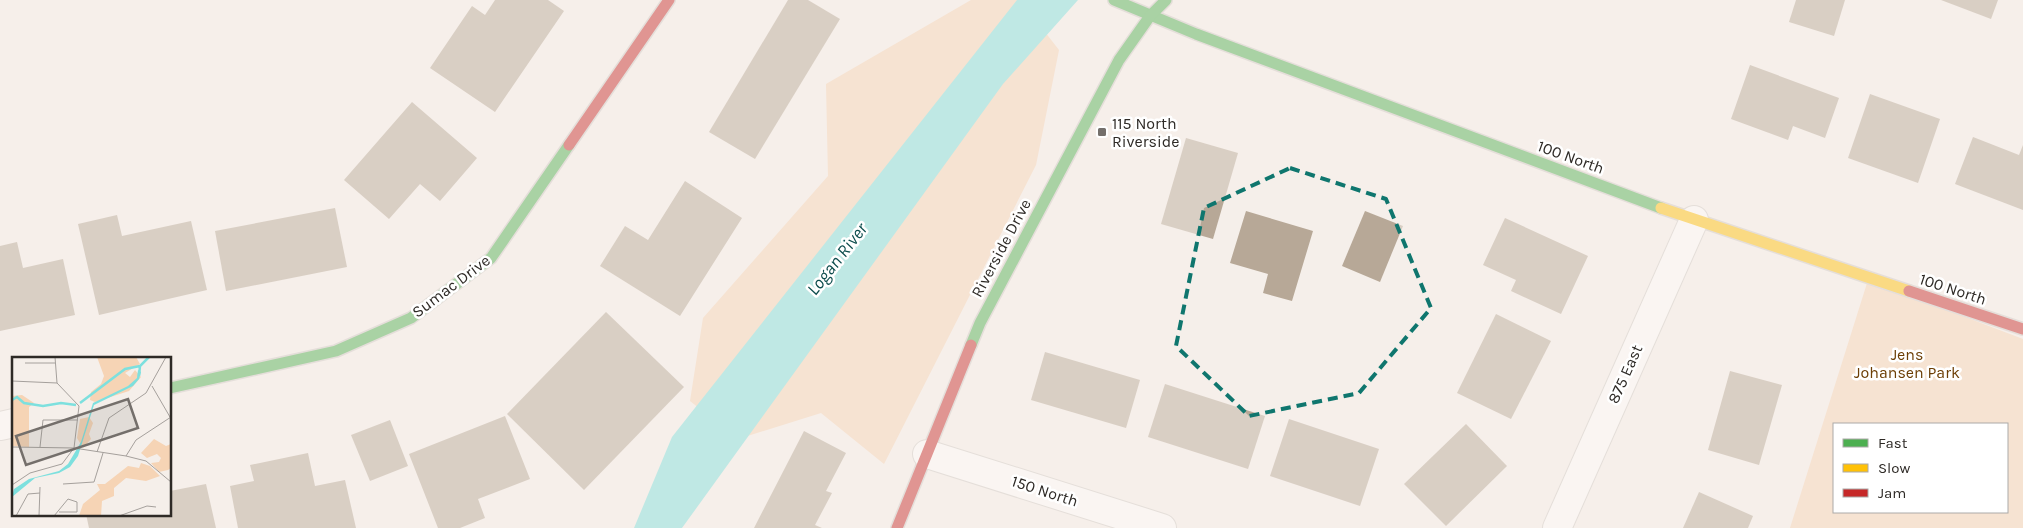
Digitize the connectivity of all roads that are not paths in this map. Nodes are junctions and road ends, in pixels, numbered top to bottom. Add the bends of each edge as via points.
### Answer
1 (669, 0) edge
2 (1114, 0) edge
3 (1166, 0) edge
4 (1150, 16) junction
5 (1694, 220) junction
6 (2023, 329) edge
7 (171, 388) edge
8 (927, 454) junction
9 (897, 528) edge
10 (1162, 528) edge
11 (1556, 528) edge

1 - 7 street, Sumac Drive via 491,258 411,318 336,351
2 - 4 street, 100 North
3 - 4 street, Riverside Drive
4 - 5 street, 100 North
4 - 8 street, Riverside Drive via 1119,60 980,323
5 - 6 street, 100 North
5 - 11 street, 875 East
8 - 9 street, Riverside Drive
8 - 10 street, 150 North

